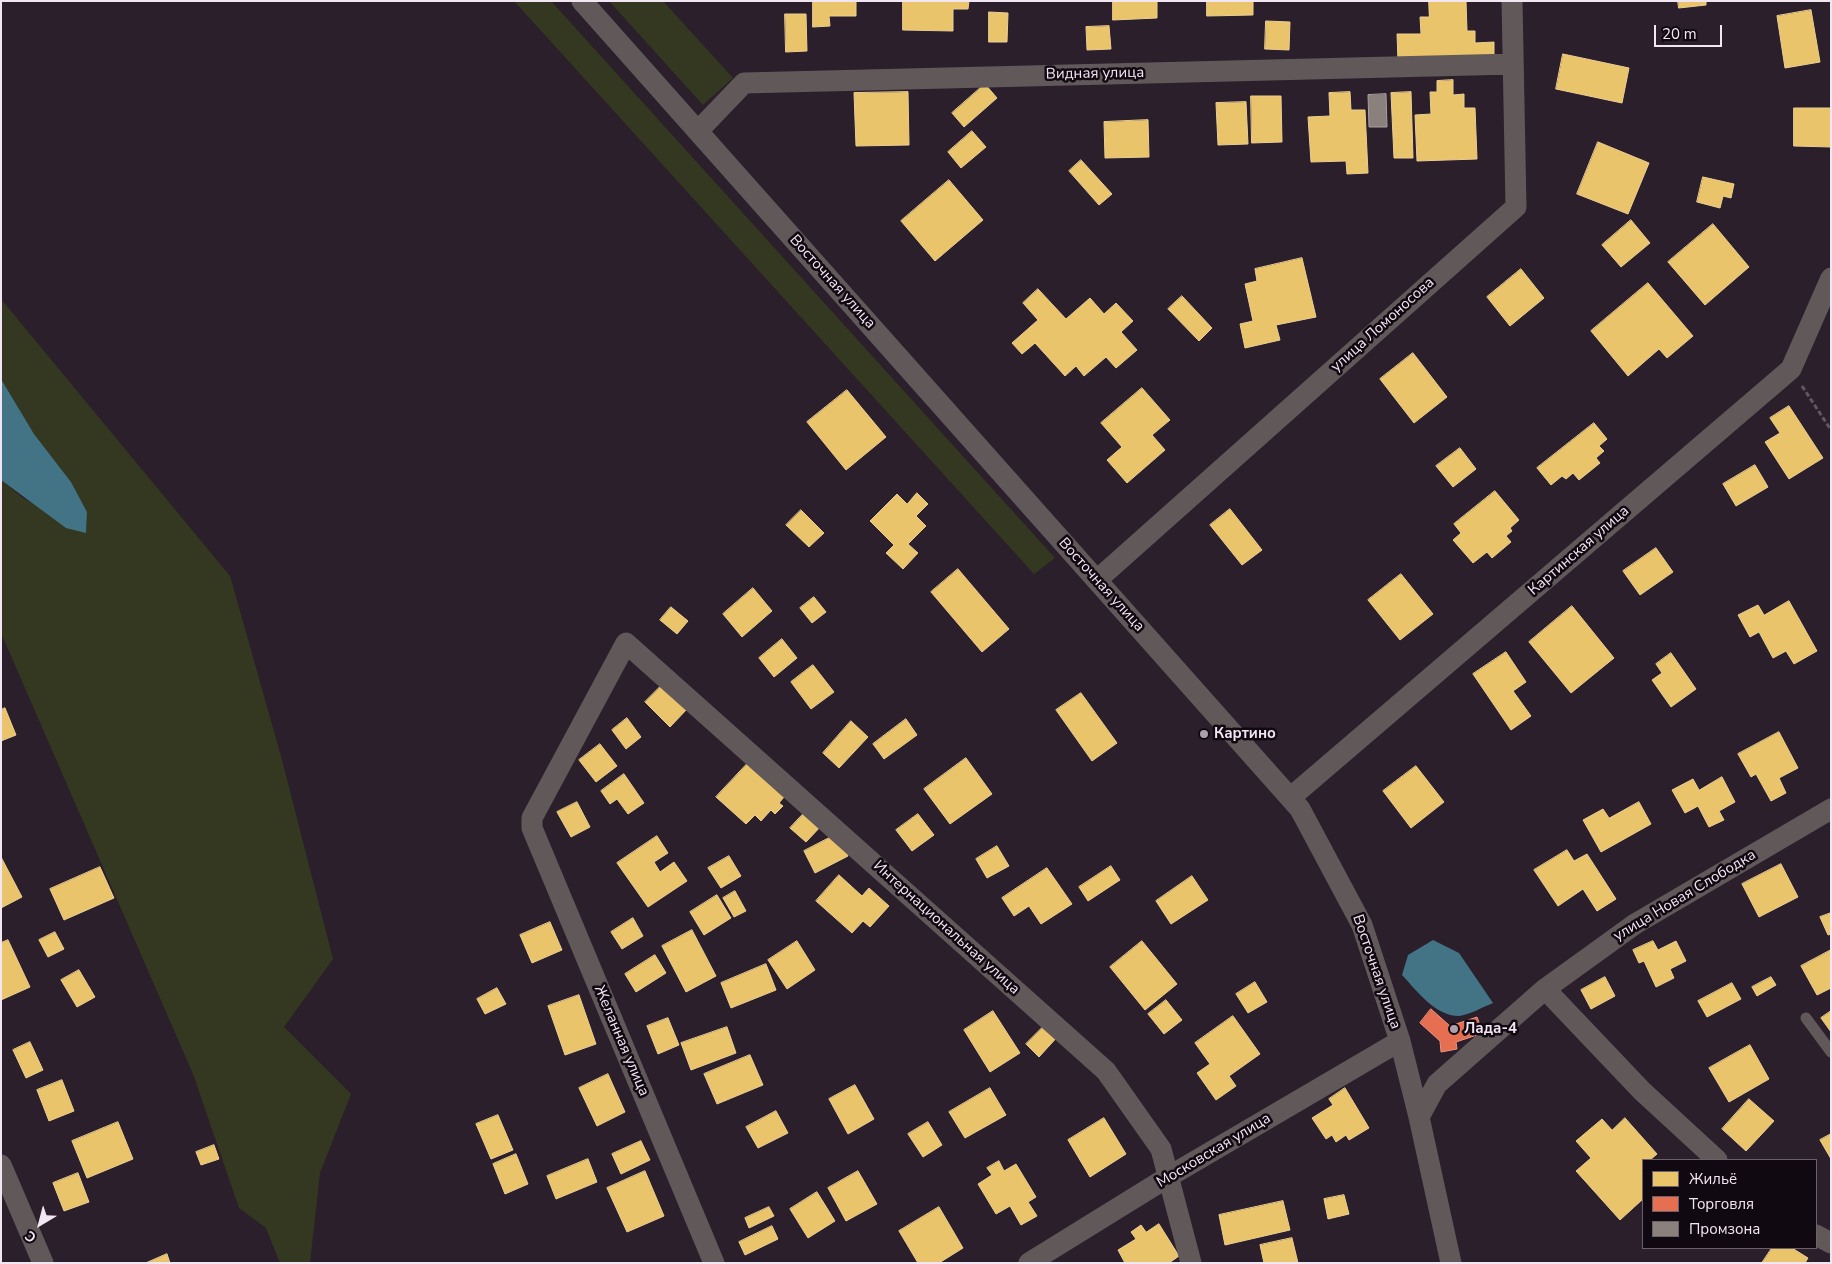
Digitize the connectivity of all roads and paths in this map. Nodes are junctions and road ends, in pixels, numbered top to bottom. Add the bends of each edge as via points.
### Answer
1 (582, 1) edge
2 (1512, 1) edge
3 (1513, 64) junction
4 (698, 131) junction
5 (1831, 278) edge
6 (1791, 369) junction
7 (1831, 430) edge
8 (1097, 580) junction
9 (626, 643) joint
10 (1290, 798) junction
11 (1831, 809) edge
12 (1545, 990) junction
13 (1806, 1018) dead end
14 (1400, 1041) junction
15 (1831, 1052) edge
16 (1419, 1117) junction
17 (1716, 1159) edge
18 (1, 1165) edge
19 (1168, 1178) junction
20 (1817, 1236) edge
21 (1831, 1244) edge
22 (42, 1263) edge
23 (714, 1263) edge
24 (1029, 1263) edge
25 (1191, 1263) edge
26 (1451, 1263) edge

1 - 4 street, Восточная улица
2 - 3 street, улица Ломоносова
3 - 4 street, Видная улица via 744,83
3 - 8 street, улица Ломоносова via 1516,207
4 - 8 street, Восточная улица
5 - 6 street, Картинская улица
6 - 7 path
6 - 10 street, Картинская улица
8 - 10 street, Восточная улица
9 - 19 street, Интернациональная улица via 1106,1071 1161,1149
9 - 23 street, Желанная улица via 532,818 532,828
10 - 14 street, Восточная улица via 1300,809 1362,925
11 - 12 street, улица Новая Слободка via 1635,924
12 - 16 street, улица Новая Слободка via 1437,1084
12 - 17 street via 1642,1092
13 - 15 lane
14 - 16 street, Восточная улица
14 - 19 street, Московская улица
16 - 26 street, Восточная улица
18 - 22 street
19 - 24 street, Московская улица
19 - 25 street, Интернациональная улица
20 - 21 street

